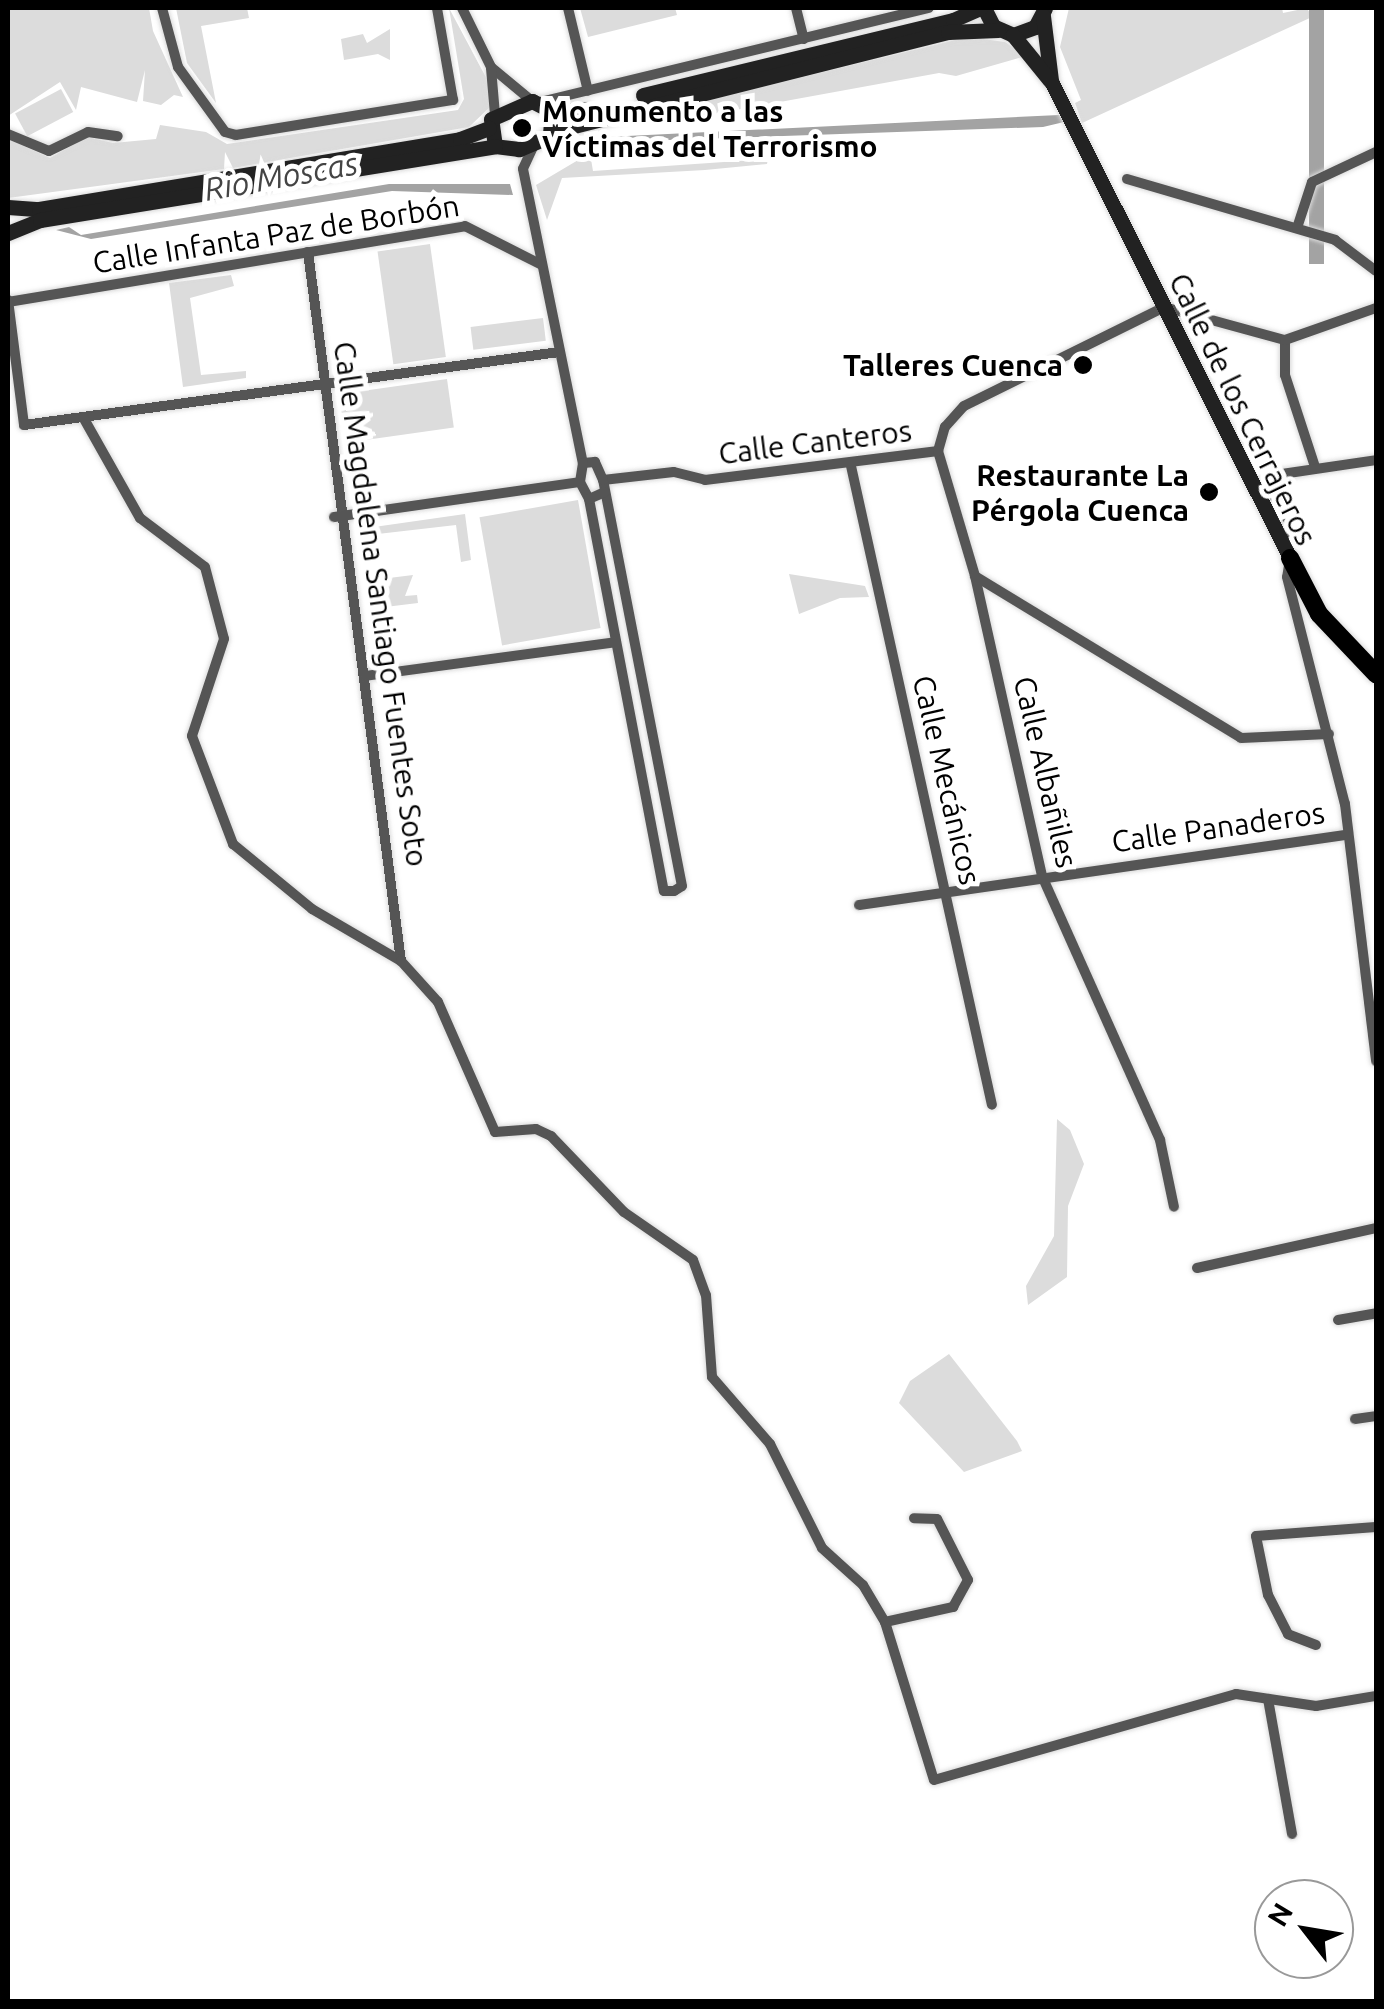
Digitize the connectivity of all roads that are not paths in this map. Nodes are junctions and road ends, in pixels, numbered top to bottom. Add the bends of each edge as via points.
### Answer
1 (162, 8) edge
2 (437, 8) edge
3 (462, 8) edge
4 (568, 8) edge
5 (796, 8) edge
6 (929, 8) edge
7 (982, 8) edge
8 (913, 11) junction
9 (1044, 12) edge
10 (942, 22) junction
11 (1006, 32) junction
12 (804, 39) junction
13 (491, 67) junction
14 (1052, 84) junction
15 (588, 91) junction
16 (541, 105) junction
17 (492, 121) junction
18 (554, 130) junction
19 (8, 134) edge
20 (118, 136) dead end
21 (534, 144) junction
22 (499, 148) junction
23 (1376, 152) edge
24 (523, 169) junction
25 (1127, 180) dead end
26 (8, 206) edge
27 (8, 218) edge
28 (1298, 228) junction
29 (8, 231) edge
30 (308, 252) junction
31 (542, 265) junction
32 (1376, 270) edge
33 (8, 301) edge
34 (1164, 308) junction
35 (1376, 308) edge
36 (1286, 340) junction
37 (559, 352) junction
38 (326, 383) junction
39 (83, 417) junction
40 (938, 452) junction
41 (1376, 460) edge
42 (583, 463) junction
43 (851, 466) junction
44 (1316, 467) junction
45 (580, 482) junction
46 (604, 486) junction
47 (588, 499) junction
48 (339, 516) junction
49 (1280, 538) junction
50 (1290, 558) junction
51 (975, 576) junction
52 (616, 642) junction
53 (1376, 674) edge
54 (365, 676) junction
55 (1329, 734) junction
56 (1347, 834) junction
57 (1042, 876) junction
58 (946, 890) junction
59 (859, 904) dead end
60 (402, 962) junction
61 (1376, 1061) edge
62 (992, 1105) dead end
63 (1174, 1207) dead end
64 (1376, 1228) edge
65 (1197, 1268) dead end
66 (1376, 1313) edge
67 (1338, 1320) dead end
68 (1376, 1416) edge
69 (1355, 1419) dead end
70 (914, 1518) dead end
71 (1376, 1527) edge
72 (884, 1622) junction
73 (1316, 1645) dead end
74 (1376, 1696) edge
75 (1268, 1699) junction
76 (1292, 1834) dead end

1 - 2 street via 178,67 225,132 236,135 453,100
3 - 13 street
4 - 15 street
5 - 12 street
6 - 8 street
7 - 10 main road
7 - 11 main road, Calle de los Cerrajeros
8 - 10 street
8 - 12 street
9 - 11 main road via 1031,30
9 - 14 main road, Calle de los Cerrajeros
10 - 16 main road via 582,110
11 - 14 main road, Calle de los Cerrajeros
11 - 18 main road via 954,30
12 - 15 street
13 - 16 street
13 - 17 street
14 - 34 main road, Calle de los Cerrajeros
15 - 16 street
16 - 17 main road
16 - 18 main road
17 - 22 main road
17 - 26 main road via 460,139 39,209
18 - 21 main road
19 - 20 street via 48,151 88,132
21 - 22 main road
21 - 24 street
22 - 24 street
22 - 29 main road via 40,220
23 - 28 street via 1312,182
24 - 31 street
25 - 28 street
27 - 29 main road
28 - 32 street via 1335,240
30 - 31 street, Calle Infanta Paz de Borbón via 470,226
30 - 33 street, Calle Infanta Paz de Borbón
30 - 38 street, Calle Magdalena Santiago Fuentes Soto
31 - 37 street
33 - 39 street via 24,425
34 - 36 street
34 - 40 street, Calle Canteros via 964,406 944,427
34 - 49 main road, Calle de los Cerrajeros
35 - 36 street
36 - 44 street via 1284,376
37 - 38 street
37 - 42 street
38 - 39 street
38 - 48 street, Calle Magdalena Santiago Fuentes Soto
39 - 60 street via 140,518 205,566 224,639 192,736 232,844 312,909
40 - 43 street, Calle Canteros
40 - 51 street, Calle Albañiles
41 - 44 street
42 - 45 street
42 - 46 street via 595,462
43 - 46 street, Calle Canteros via 705,480 674,472
43 - 58 street, Calle Mecánicos
44 - 49 street via 1275,475 1272,492 1292,528
45 - 47 street
45 - 48 street
46 - 47 street, Calle Canteros
46 - 52 street via 682,886 674,891 664,891
47 - 52 street
48 - 54 street, Calle Magdalena Santiago Fuentes Soto
49 - 50 main road, Calle de los Cerrajeros
50 - 53 highway via 1320,614
50 - 55 street, Calle de los Cerrajeros via 1287,576
51 - 55 street via 1241,738
51 - 57 street, Calle Albañiles
52 - 54 street
54 - 60 street, Calle Magdalena Santiago Fuentes Soto
55 - 56 street, Calle de los Cerrajeros
56 - 57 street, Calle Panaderos
56 - 61 street, Calle de los Cerrajeros
57 - 58 street, Calle Panaderos
57 - 63 street, Calle Albañiles via 1160,1140
58 - 59 street, Calle Panaderos
58 - 62 street, Calle Mecánicos
60 - 72 street via 438,1002 496,1132 536,1129 551,1136 612,1202 692,1260 706,1296 712,1376 770,1444 822,1548 863,1586
64 - 65 street
66 - 67 street
68 - 69 street
70 - 72 street via 937,1520 968,1580 954,1606
71 - 73 street via 1256,1536 1268,1596 1288,1634
72 - 75 street via 934,1780 1236,1694
74 - 75 street via 1316,1706
75 - 76 street

